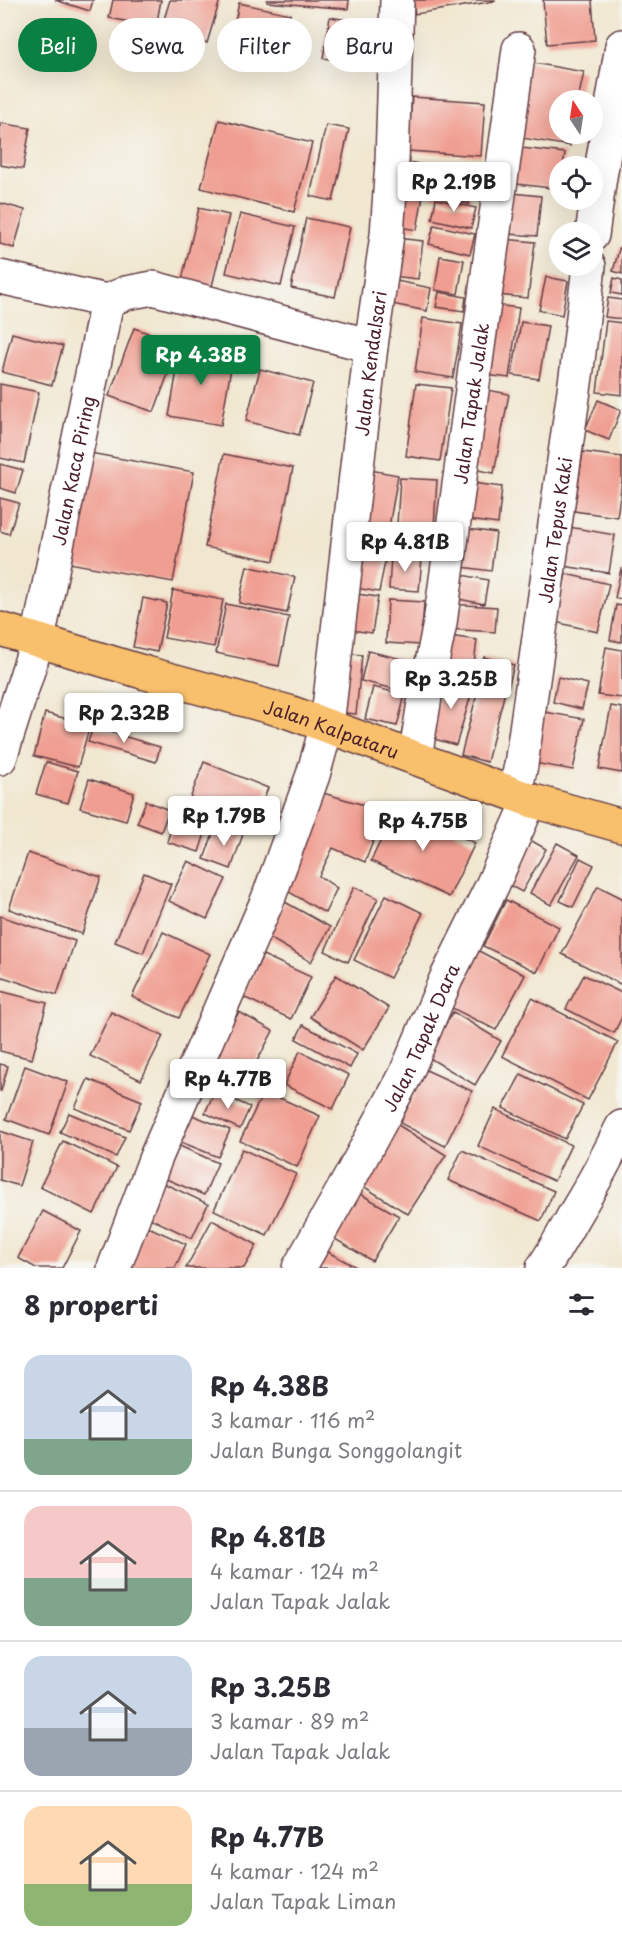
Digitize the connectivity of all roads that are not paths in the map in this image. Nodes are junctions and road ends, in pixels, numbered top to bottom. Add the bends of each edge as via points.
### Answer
1 (397, 0) edge
2 (622, 46) edge
3 (519, 49) dead end
4 (610, 185) edge
5 (597, 222) edge
6 (588, 276) edge
7 (0, 277) edge
8 (107, 301) junction
9 (371, 346) junction
10 (0, 629) edge
11 (38, 639) junction
12 (327, 725) junction
13 (415, 757) junction
14 (0, 758) edge
15 (522, 797) junction
16 (622, 826) edge
17 (622, 1126) edge
18 (114, 1268) edge
19 (299, 1268) edge
20 (543, 1268) edge

1 - 9 street, Jalan Kendalsari via 392,172
2 - 4 street
3 - 13 street, Jalan Tapak Jalak via 440,623
4 - 5 street
6 - 15 street, Jalan Tepus Kaki via 521,765
7 - 8 street
8 - 9 street via 153,288
8 - 11 street, Jalan Kaca Piring
9 - 12 street, Jalan Kendalsari
10 - 11 main road, Jalan Kalpataru
11 - 12 main road, Jalan Kalpataru
11 - 14 street, Jalan Kaca Piring
12 - 13 main road, Jalan Kalpataru
12 - 18 street, Jalan Kendalsari via 268,899 156,1156
13 - 15 main road, Jalan Kalpataru
15 - 16 main road, Jalan Kalpataru
15 - 19 street, Jalan Tapak Dara via 492,886 446,979 405,1076
17 - 20 street via 592,1187

